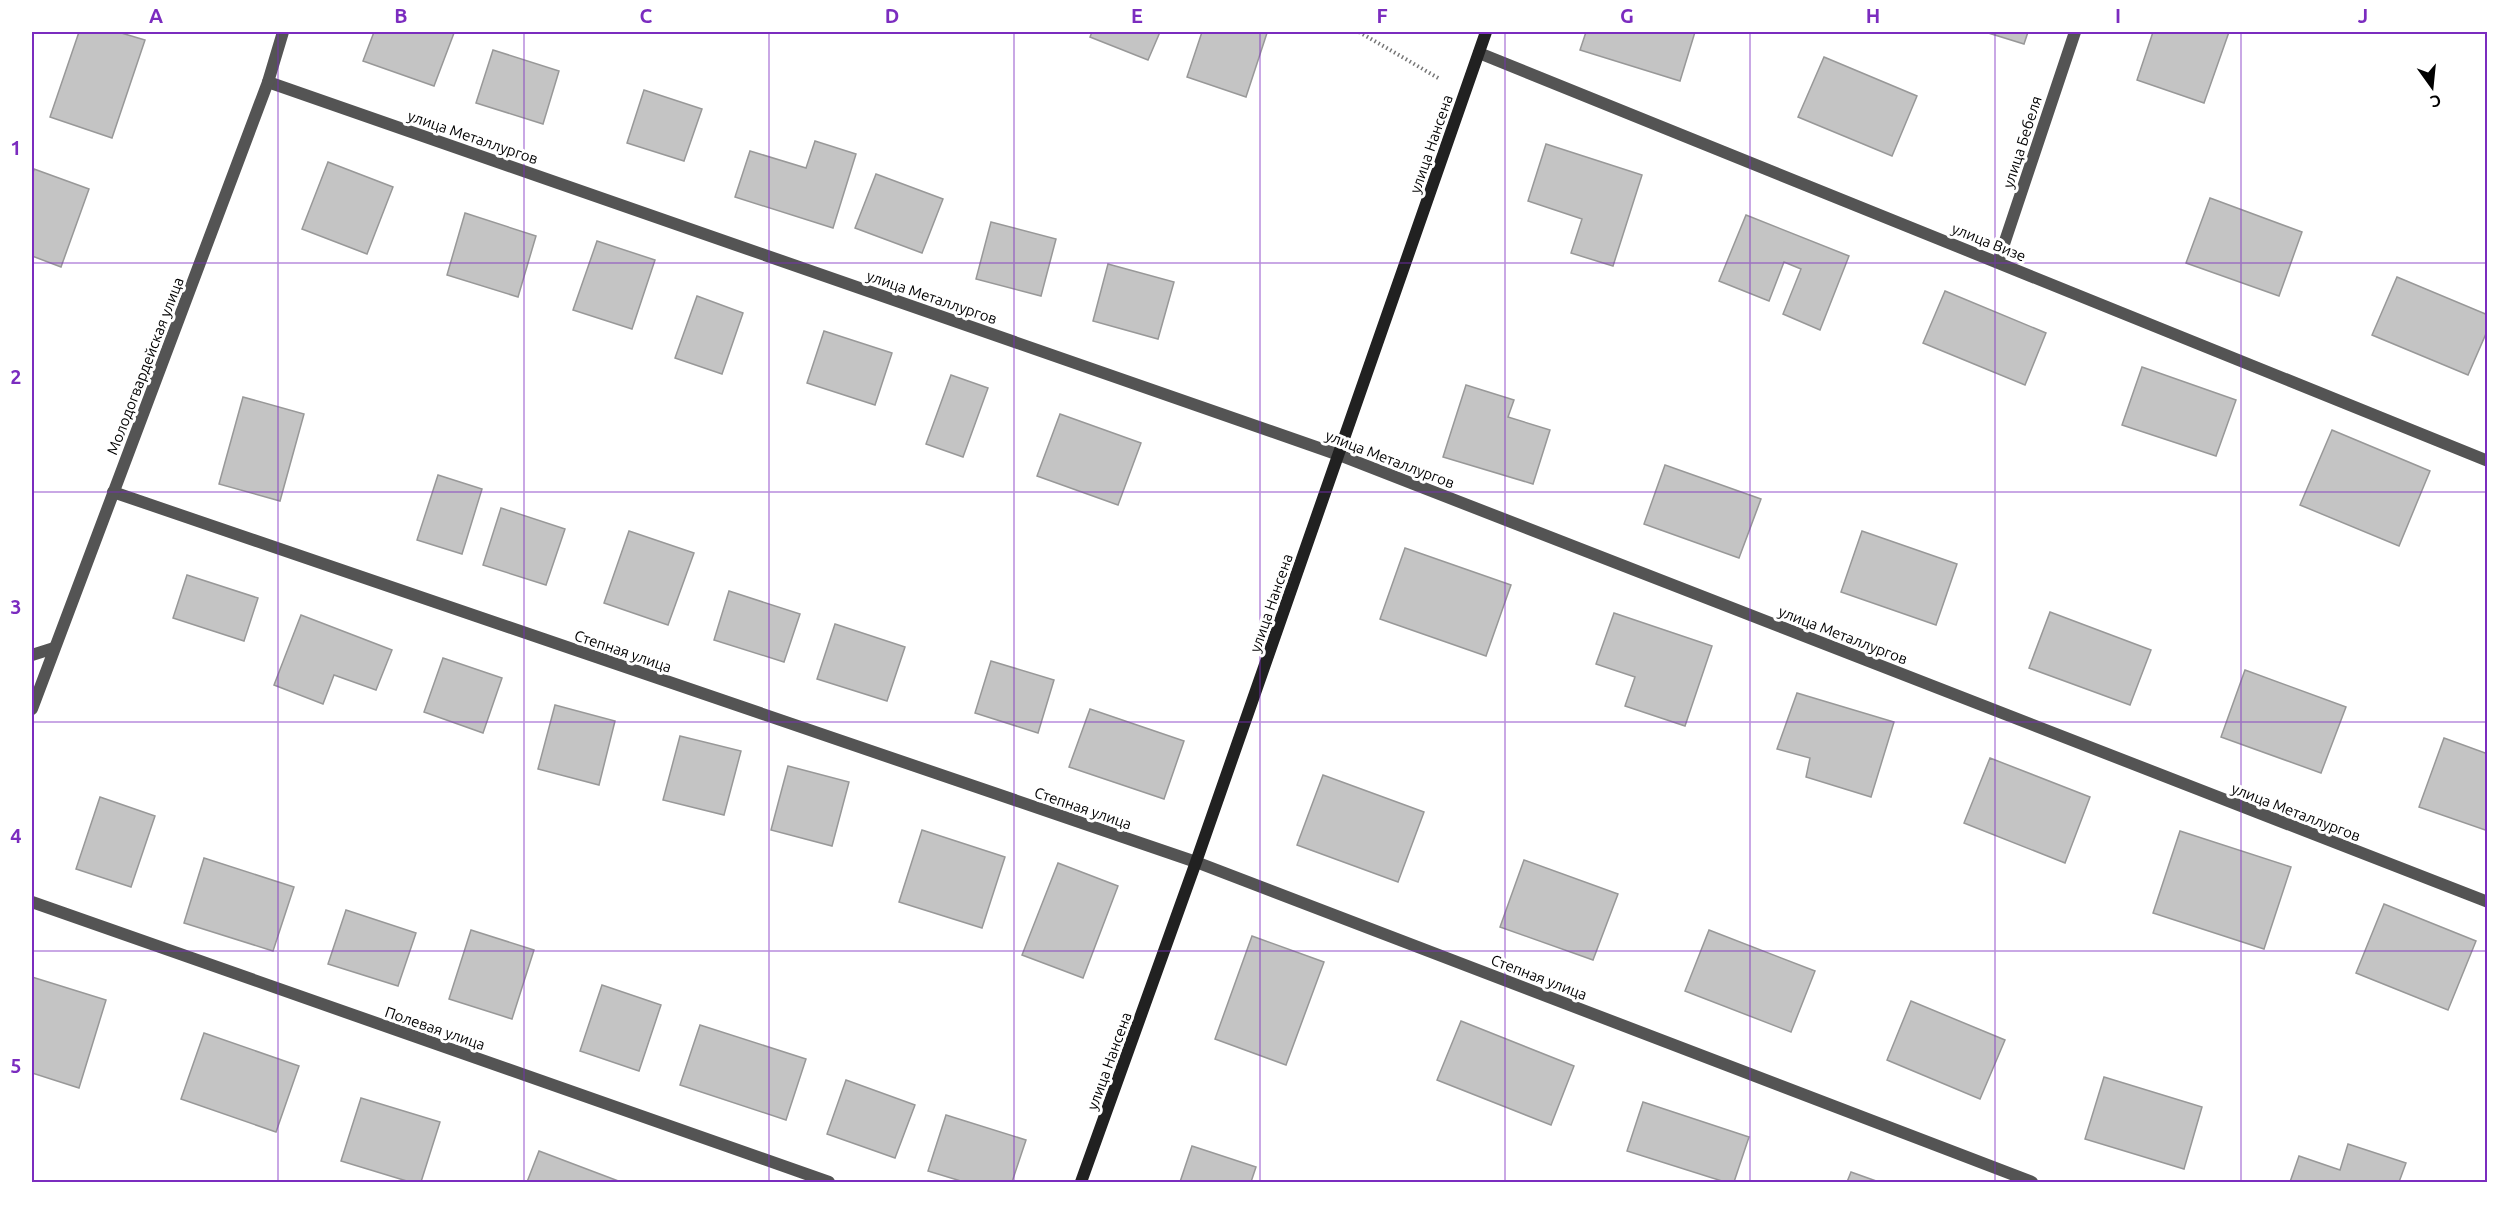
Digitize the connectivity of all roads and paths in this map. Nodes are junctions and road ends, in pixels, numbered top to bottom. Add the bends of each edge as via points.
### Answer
1 (283, 32) edge
2 (1359, 32) edge
3 (1486, 32) edge
4 (2075, 32) edge
5 (1479, 53) junction
6 (268, 82) junction
7 (1445, 83) dead end
8 (1998, 262) junction
9 (1339, 455) junction
10 (2487, 461) edge
11 (113, 492) junction
12 (54, 648) junction
13 (32, 655) edge
14 (32, 710) edge
15 (1196, 862) junction
16 (32, 902) edge
17 (2487, 902) edge
18 (829, 1182) edge
19 (1081, 1182) edge
20 (2032, 1182) edge

1 - 6 street, Молодогвардейская улица
2 - 7 path
3 - 5 main road, улица Нансена
4 - 8 street, улица Бебеля
5 - 8 street, улица Визе
5 - 9 main road, улица Нансена
6 - 9 street, улица Металлургов
6 - 11 street, Молодогвардейская улица
8 - 10 street, улица Визе
9 - 15 main road, улица Нансена
9 - 17 street, улица Металлургов
11 - 12 street, Молодогвардейская улица
11 - 15 street, Степная улица
12 - 13 street
12 - 14 street, Молодогвардейская улица
15 - 19 main road, улица Нансена
15 - 20 street, Степная улица
16 - 18 street, Полевая улица

